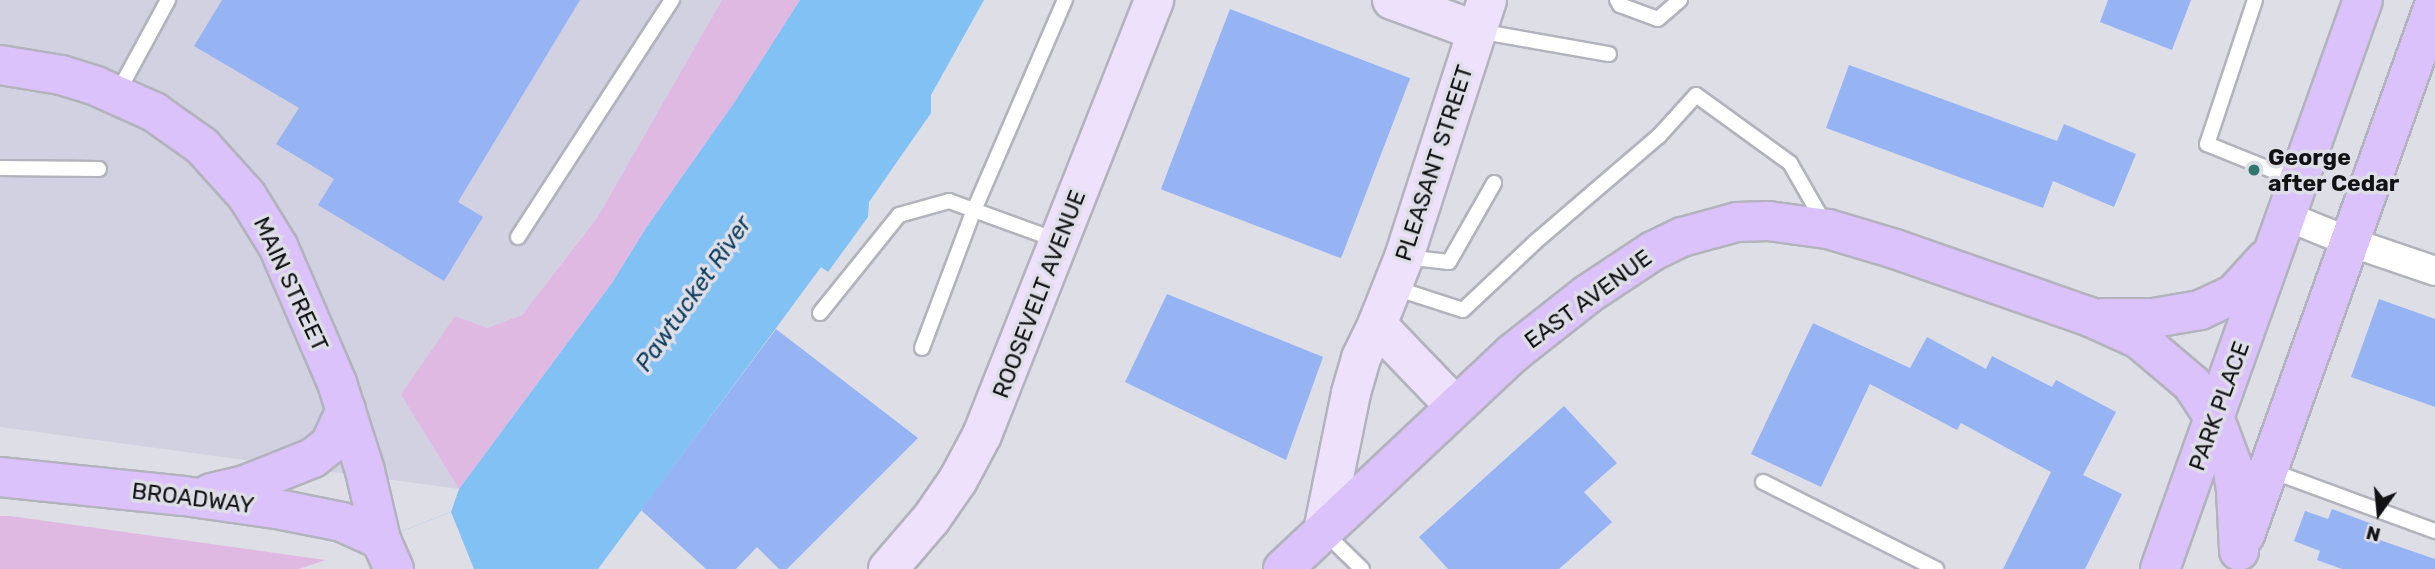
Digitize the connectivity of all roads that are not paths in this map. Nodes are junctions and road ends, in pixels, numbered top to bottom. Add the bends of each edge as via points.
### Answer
1 (168, 0) edge
2 (672, 0) edge
3 (1065, 0) edge
4 (1154, 0) edge
5 (1392, 0) edge
6 (1617, 0) edge
7 (1680, 0) edge
8 (2255, 0) edge
9 (2363, 0) edge
10 (2435, 3) edge
11 (1482, 15) edge
12 (1609, 54) dead end
13 (0, 65) edge
14 (117, 94) junction
15 (0, 169) edge
16 (99, 169) dead end
17 (1494, 183) dead end
18 (974, 210) junction
19 (2287, 213) junction
20 (1828, 229) junction
21 (518, 237) dead end
22 (1060, 241) junction
23 (2345, 258) junction
24 (2435, 271) edge
25 (1398, 272) junction
26 (820, 313) dead end
27 (2090, 317) junction
28 (1377, 325) junction
29 (922, 348) dead end
30 (1455, 406) junction
31 (346, 410) junction
32 (2237, 453) junction
33 (10, 476) edge
34 (1763, 482) dead end
35 (184, 496) junction
36 (1323, 531) junction
37 (2435, 531) edge
38 (388, 554) edge
39 (2236, 560) edge
40 (888, 569) edge
41 (1283, 569) edge
42 (1362, 569) edge
43 (1936, 569) edge
44 (2160, 569) edge

1 - 14 lane
2 - 21 lane
3 - 18 lane
4 - 22 main road, ROOSEVELT AVENUE
5 - 11 main road
6 - 7 lane via 1658,19
8 - 19 lane via 2207,144
9 - 19 main road, PARK PLACE
10 - 23 main road, PARK PLACE
11 - 12 lane
11 - 25 main road, PLEASANT STREET
13 - 14 main road, MAIN STREET via 61,75
14 - 31 main road, MAIN STREET via 177,127 227,171 247,196 278,246
15 - 16 lane
17 - 25 lane via 1449,262
18 - 22 lane
18 - 26 lane via 949,201 899,215
18 - 29 lane
19 - 23 street
19 - 27 main road via 2247,283 2234,294 2200,310 2154,318
19 - 32 main road, PARK PLACE
20 - 25 lane via 1790,163 1696,95 1659,136 1463,310
20 - 27 main road, EAST AVENUE
20 - 30 main road, EAST AVENUE via 1768,220 1737,222 1682,237 1588,294
22 - 40 main road, ROOSEVELT AVENUE via 982,435 958,481
23 - 24 street
23 - 32 main road, PARK PLACE
25 - 28 main road, PLEASANT STREET
27 - 32 main road, EAST AVENUE via 2138,340 2192,384
28 - 30 main road
28 - 36 main road, PLEASANT STREET via 1351,393
30 - 36 main road, EAST AVENUE
31 - 35 main road via 330,444 313,458 245,485
31 - 38 main road, MAIN STREET
32 - 37 lane
32 - 39 main road
32 - 44 main road, PARK PLACE
33 - 35 main road, BROADWAY
34 - 43 lane
35 - 38 main road, BROADWAY via 322,517 358,528
36 - 41 main road, EAST AVENUE
36 - 42 lane

